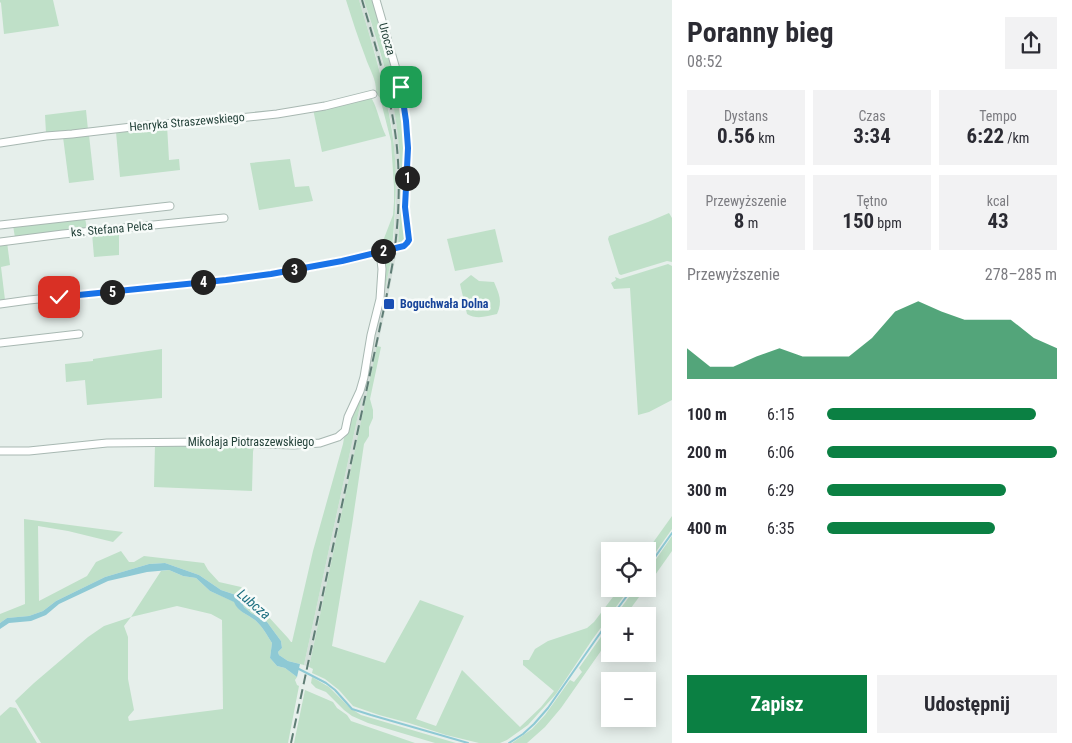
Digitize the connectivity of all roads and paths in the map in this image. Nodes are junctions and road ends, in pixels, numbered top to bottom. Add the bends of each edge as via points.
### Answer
1 (376, 0) edge
2 (373, 94) dead end
3 (0, 144) edge
4 (170, 206) dead end
5 (224, 218) dead end
6 (0, 225) edge
7 (0, 242) edge
8 (380, 252) junction
9 (0, 304) edge
10 (79, 334) dead end
11 (0, 344) edge
12 (0, 452) edge

1 - 8 street, Urocza via 400,83 408,148 405,207 409,240 404,246
2 - 3 street, Henryka Straszewskiego via 277,114 46,136
4 - 6 street, ks. Stefana Pelca
5 - 7 street, ks. Stefana Pelca
8 - 9 street via 271,274
8 - 12 street, Mikołaja Piotraszewskiego via 380,299 364,377 344,431 338,437 320,443 294,445 107,443
10 - 11 street

